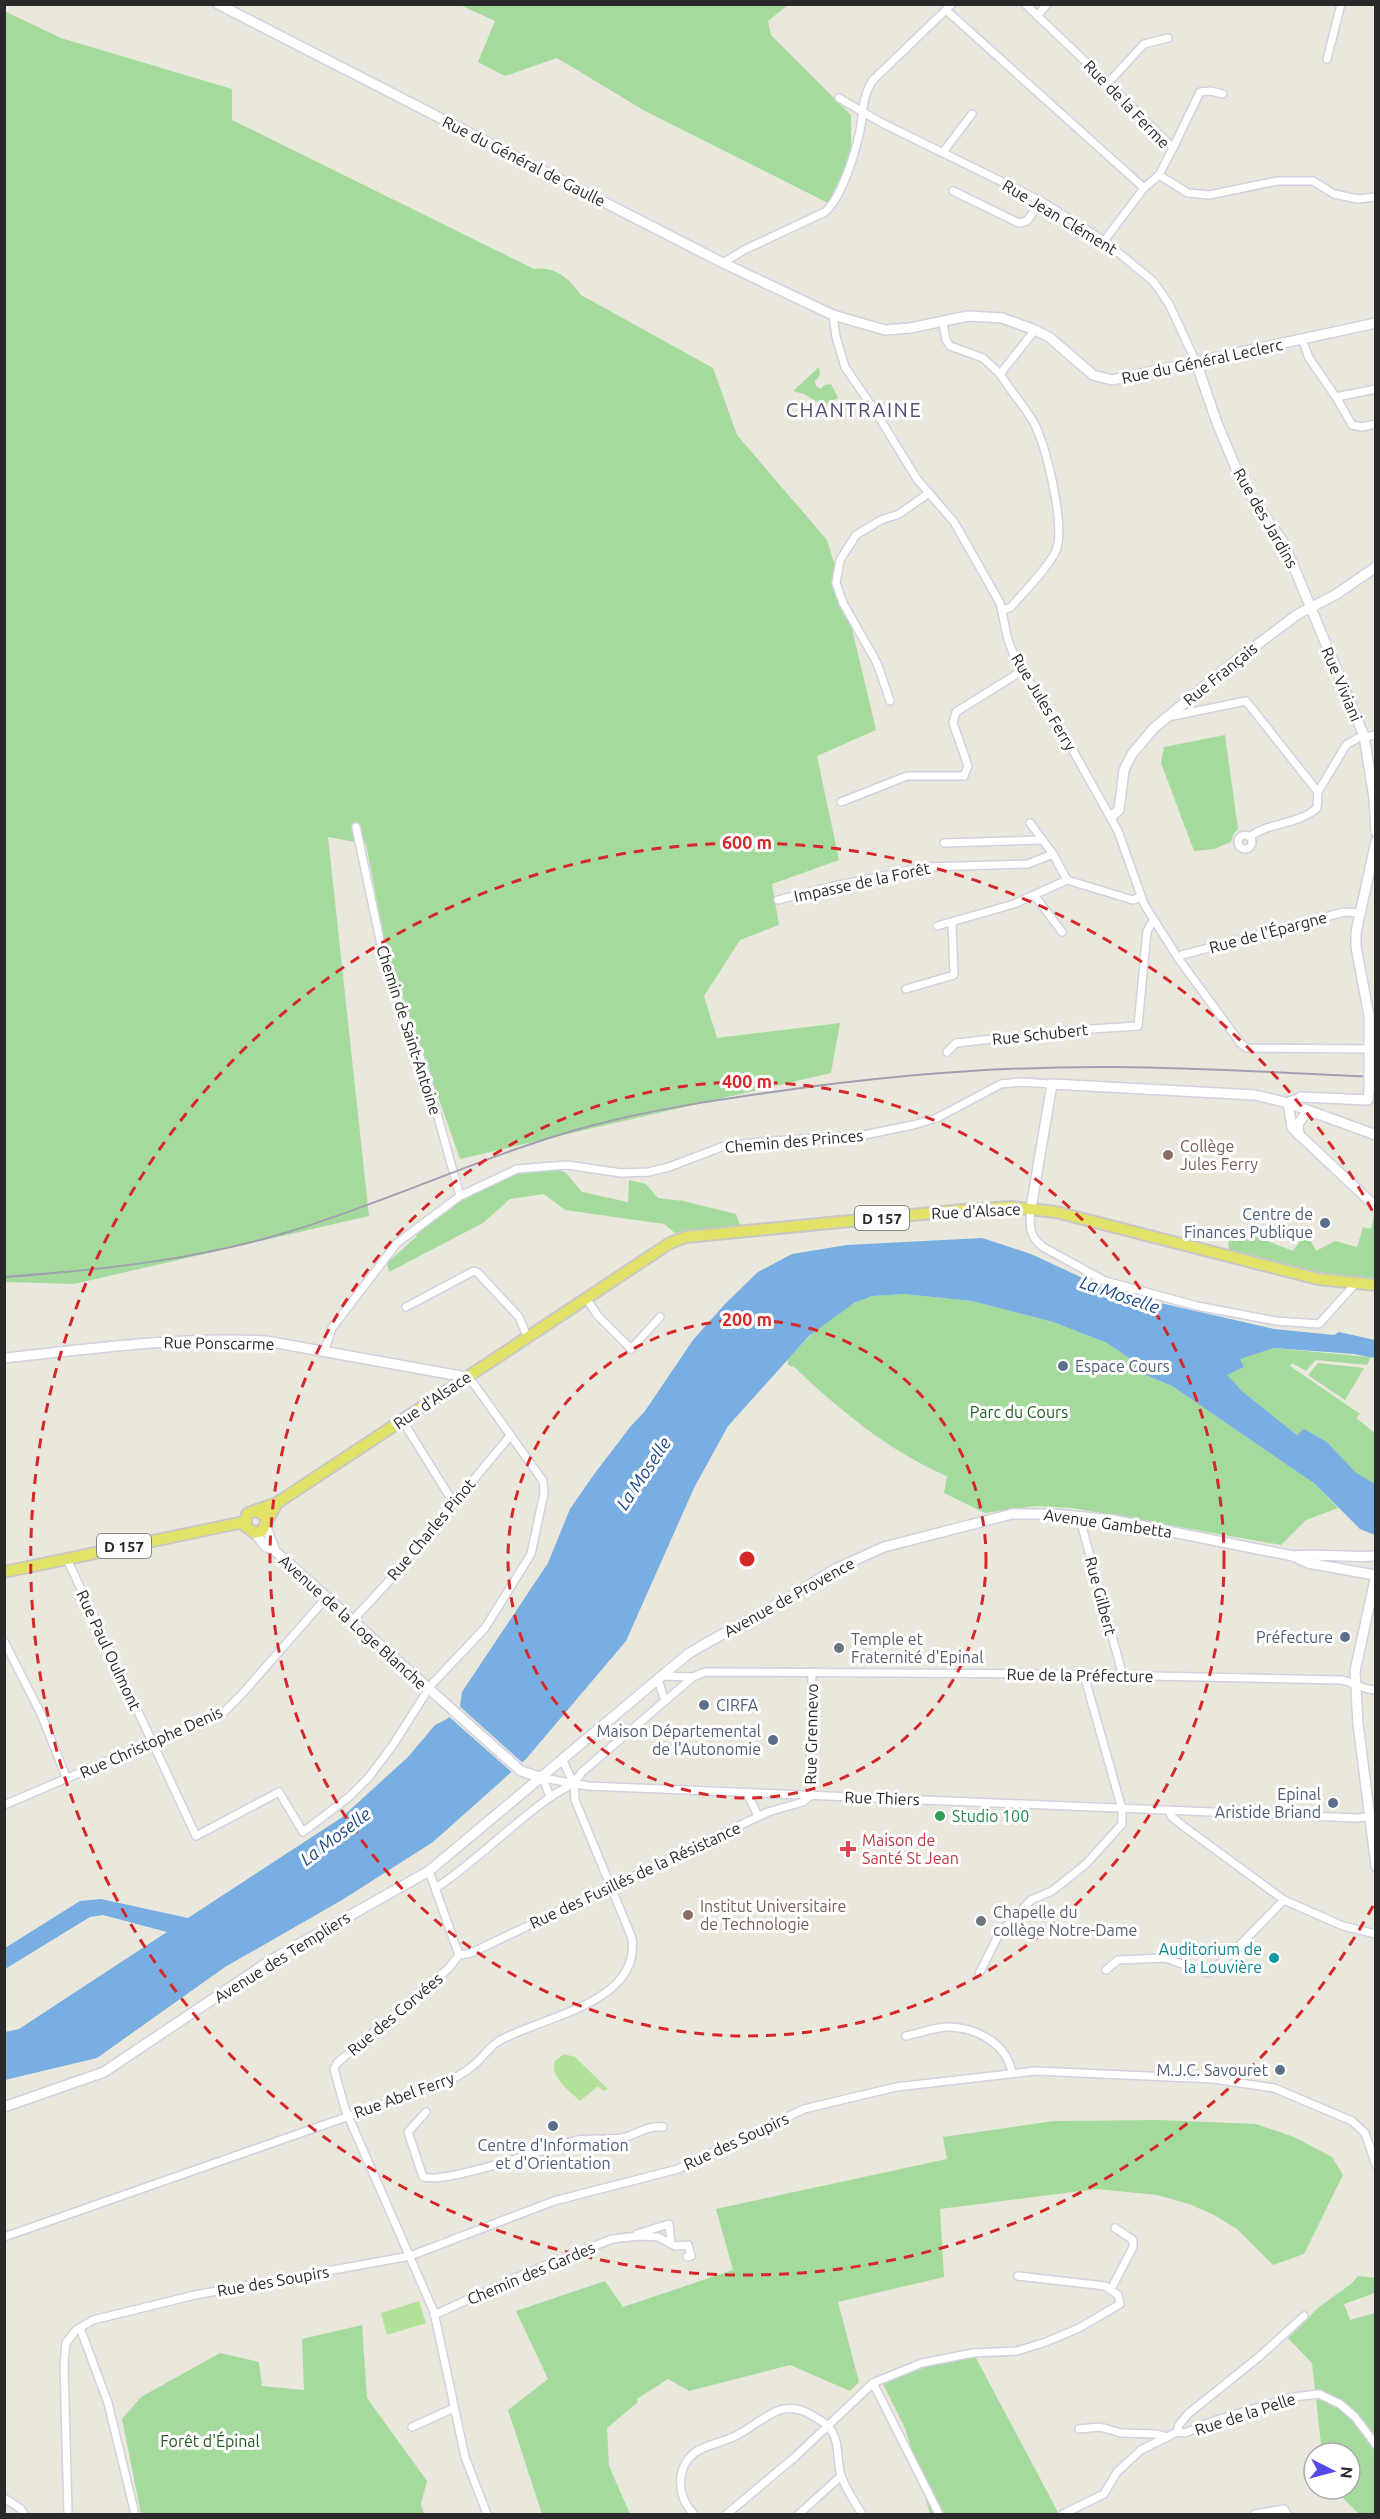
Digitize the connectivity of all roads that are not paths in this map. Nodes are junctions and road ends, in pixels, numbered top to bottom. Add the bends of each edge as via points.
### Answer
1 (218, 4) edge
2 (952, 4) edge
3 (1025, 4) edge
4 (1047, 4) edge
5 (1341, 4) edge
6 (946, 10) junction
7 (1037, 16) junction
8 (1168, 38) dead end
9 (1327, 58) dead end
10 (1108, 83) junction
11 (1223, 94) dead end
12 (839, 98) dead end
13 (861, 110) junction
14 (972, 114) dead end
15 (1173, 148) junction
16 (943, 152) junction
17 (1159, 176) junction
18 (1144, 188) junction
19 (954, 191) dead end
20 (1376, 197) edge
21 (1041, 201) junction
22 (1104, 241) junction
23 (723, 263) junction
24 (833, 315) junction
25 (943, 322) junction
26 (1376, 323) edge
27 (1035, 330) junction
28 (1302, 339) junction
29 (1196, 362) junction
30 (1000, 374) junction
31 (1376, 389) edge
32 (1336, 397) junction
33 (1376, 424) edge
34 (929, 493) junction
35 (1376, 567) edge
36 (1311, 608) junction
37 (1002, 610) junction
38 (1022, 671) junction
39 (890, 701) dead end
40 (1168, 717) junction
41 (1376, 735) edge
42 (1364, 736) junction
43 (1318, 792) junction
44 (841, 802) dead end
45 (1111, 817) junction
46 (1030, 823) dead end
47 (356, 827) dead end
48 (1376, 832) edge
49 (1249, 837) dead end
50 (1042, 840) junction
51 (1376, 841) edge
52 (944, 843) dead end
53 (1053, 854) junction
54 (1067, 880) junction
55 (1035, 896) junction
56 (1140, 897) junction
57 (778, 900) dead end
58 (1360, 913) junction
59 (1154, 921) junction
60 (952, 922) junction
61 (937, 926) dead end
62 (1159, 930) junction
63 (1062, 932) dead end
64 (1146, 937) junction
65 (1178, 958) junction
66 (906, 989) dead end
67 (1372, 1015) edge
68 (1370, 1048) junction
69 (947, 1052) dead end
70 (1052, 1084) junction
71 (1314, 1097) junction
72 (1372, 1101) edge
73 (1288, 1103) junction
74 (1307, 1112) junction
75 (1376, 1135) edge
76 (1299, 1136) junction
77 (460, 1196) junction
78 (1376, 1207) edge
79 (1031, 1208) junction
80 (1355, 1284) junction
81 (1376, 1285) edge
82 (586, 1298) junction
83 (406, 1307) dead end
84 (660, 1317) dead end
85 (527, 1336) junction
86 (324, 1352) junction
87 (4, 1358) edge
88 (466, 1377) junction
89 (402, 1420) junction
90 (510, 1436) junction
91 (453, 1502) junction
92 (277, 1503) junction
93 (255, 1511) junction
94 (1079, 1516) junction
95 (244, 1522) junction
96 (266, 1524) junction
97 (255, 1533) junction
98 (923, 1536) joint
99 (274, 1551) junction
100 (1293, 1556) junction
101 (1376, 1556) edge
102 (67, 1559) junction
103 (4, 1572) edge
104 (1374, 1579) edge
105 (326, 1598) junction
106 (352, 1621) junction
107 (4, 1641) edge
108 (812, 1672) junction
109 (1084, 1675) junction
110 (1123, 1676) junction
111 (693, 1677) junction
112 (660, 1678) junction
113 (1355, 1682) junction
114 (1376, 1690) edge
115 (430, 1691) junction
116 (665, 1701) junction
117 (152, 1742) junction
118 (563, 1761) junction
119 (543, 1778) junction
120 (66, 1779) junction
121 (574, 1784) junction
122 (747, 1793) junction
123 (810, 1796) junction
124 (550, 1797) junction
125 (4, 1805) edge
126 (1122, 1809) junction
127 (1170, 1810) junction
128 (758, 1816) junction
129 (1372, 1817) edge
130 (1376, 1866) edge
131 (429, 1871) junction
132 (612, 1886) junction
133 (436, 1888) junction
134 (1284, 1900) junction
135 (1376, 1934) edge
136 (459, 1954) junction
137 (1106, 1970) dead end
138 (979, 1974) dead end
139 (906, 2036) dead end
140 (1012, 2074) junction
141 (4, 2108) edge
142 (426, 2112) dead end
143 (348, 2115) junction
144 (663, 2127) dead end
145 (1376, 2164) edge
146 (1115, 2228) dead end
147 (4, 2236) edge
148 (629, 2237) junction
149 (671, 2244) junction
150 (410, 2256) junction
151 (687, 2257) dead end
152 (1018, 2276) dead end
153 (1111, 2289) junction
154 (434, 2314) junction
155 (1304, 2316) dead end
156 (80, 2328) junction
157 (873, 2383) junction
158 (454, 2408) junction
159 (826, 2425) junction
160 (412, 2427) dead end
161 (1079, 2429) dead end
162 (1178, 2432) junction
163 (1167, 2437) junction
164 (1376, 2445) edge
165 (841, 2476) junction
166 (4, 2498) edge
167 (1286, 2512) edge
168 (24, 2514) edge
169 (68, 2514) edge
170 (135, 2514) edge
171 (487, 2514) edge
172 (694, 2514) edge
173 (727, 2514) edge
174 (799, 2514) edge
175 (862, 2514) edge
176 (939, 2514) edge
177 (1063, 2514) edge
178 (1255, 2514) edge

1 - 23 street, Rue du Général de Gaulle
2 - 6 street
3 - 7 street, Rue de la Ferme
4 - 7 street
5 - 9 street
6 - 13 street via 872,81
6 - 18 street
7 - 10 street, Rue de la Ferme
8 - 10 street via 1144,44
10 - 15 street, Rue de la Ferme
11 - 15 street via 1200,92
12 - 13 street, Rue Jean Clément
13 - 16 street, Rue Jean Clément
13 - 23 street via 851,161 832,206
14 - 16 street
15 - 17 street, Rue de la Ferme
16 - 21 street, Rue Jean Clément
17 - 18 street, Rue de la Ferme
17 - 20 street via 1188,193 1209,195 1277,181 1313,182 1334,194 1358,199
18 - 22 street, Rue de la Ferme
19 - 21 street via 1019,223 1027,221
21 - 22 street, Rue Jean Clément
22 - 29 street, Rue Jean Clément via 1153,281 1169,304
23 - 24 street, Rue du Général de Gaulle
24 - 25 street, Rue du Général Leclerc via 885,330
24 - 34 street, Rue Jules Ferry via 845,367
25 - 27 street, Rue du Général Leclerc via 987,316
25 - 30 street via 950,346 983,358
26 - 28 street, Rue du Général Leclerc
27 - 29 street, Rue du Général Leclerc via 1105,380
27 - 30 street
28 - 29 street, Rue du Général Leclerc
28 - 32 street via 1309,358
29 - 36 street, Rue des Jardins via 1243,485 1284,543
30 - 37 street via 1036,426 1048,464 1058,527 1055,553 1011,607
31 - 32 street
32 - 33 street via 1352,425
34 - 37 street, Rue Jules Ferry via 954,522
34 - 39 street via 899,514 856,535 840,560 836,583 843,603 877,663
35 - 36 street, Rue Français
36 - 40 street, Rue Français via 1230,665
36 - 42 street, Rue Viviani
37 - 38 street, Rue Jules Ferry via 1008,640
38 - 44 street via 957,712 953,723 968,766 964,776 907,776
38 - 45 street, Rue Jules Ferry
40 - 43 street via 1246,701
40 - 45 street, Rue Français via 1132,754 1124,770 1119,810
41 - 42 street
42 - 43 street via 1346,745
42 - 48 street, Rue Viviani
43 - 49 street via 1317,808 1310,815 1269,826
45 - 56 street, Rue Jules Ferry
46 - 50 street
47 - 77 street, Chemin de Saint-Antoine via 385,964 425,1071
50 - 52 street
50 - 53 street
51 - 58 street
53 - 54 street
53 - 57 street, Impasse de la Forêt via 1028,864 927,867
54 - 55 street
54 - 56 street via 1133,900
55 - 60 street
55 - 63 street
56 - 59 street, Rue Jules Ferry
58 - 65 street, Rue de l'Épargne via 1344,912
58 - 67 street via 1356,947
59 - 62 street, Rue Jules Ferry
59 - 64 street via 1148,926
60 - 61 street
60 - 66 street via 954,975
62 - 64 street
62 - 65 street, Rue Jules Ferry
64 - 69 street, Rue Schubert via 1138,1026 956,1043
65 - 68 street, Rue Jules Ferry via 1247,1048
67 - 68 street
68 - 72 street, bridge
70 - 73 street via 1233,1092
70 - 77 street, Chemin des Princes via 1001,1084 937,1118 887,1131 724,1146 649,1172 621,1173 567,1165 517,1169
70 - 79 street
71 - 72 street
71 - 73 street
71 - 74 street via 1306,1102
73 - 74 street
73 - 76 street via 1292,1128
74 - 75 street
74 - 76 street via 1298,1124
76 - 78 street
77 - 86 street, Chemin des Princes via 397,1243 332,1328
79 - 80 main road, Rue d'Alsace / D 157 via 1318,1279
79 - 80 street via 1030,1230 1043,1247 1105,1281 1197,1306 1276,1321 1318,1324
79 - 82 main road, Rue d'Alsace / D 157 via 963,1210 686,1237 670,1243
80 - 81 main road, Rue d'Alsace / D 157
82 - 84 street via 631,1349
82 - 85 main road, Rue d'Alsace / D 157
83 - 85 street via 474,1271 519,1317
85 - 88 main road, Rue d'Alsace / D 157
86 - 87 street, Rue Ponscarme via 237,1340 162,1342
86 - 88 street, Rue Ponscarme
88 - 89 main road, Rue d'Alsace / D 157
88 - 90 street
89 - 91 street
89 - 92 main road, Rue d'Alsace / D 157
90 - 91 street, Rue Charles Pinot
90 - 115 street via 545,1486 531,1554 485,1628
91 - 106 street, Rue Charles Pinot
92 - 93 main road, Rue d'Alsace / D 157
92 - 96 main road, Rue d'Alsace / D 157
93 - 95 main road
93 - 96 main road via 264,1514
94 - 98 street, Avenue Gambetta via 1012,1514
94 - 100 street, Avenue Gambetta
94 - 110 street, Rue Gilbert
95 - 97 main road via 247,1530
95 - 102 main road, D 157
96 - 97 main road
96 - 99 street, Avenue de la Loge Blanche
97 - 99 street, Avenue de la Loge Blanche
98 - 112 street, Avenue de Provence via 884,1547 835,1569 698,1648
99 - 105 street, Avenue de la Loge Blanche
100 - 101 street, Avenue Gambetta
100 - 104 street, Avenue Gambetta
102 - 103 main road, D 157
102 - 117 street, Rue Paul Oulmont
104 - 113 street
105 - 106 street, Avenue de la Loge Blanche
105 - 117 street, Rue Christophe Denis via 230,1707
106 - 115 street, Avenue de la Loge Blanche
107 - 120 street via 41,1714
108 - 109 street, Rue de la Préfecture
108 - 111 street, Rue de la Préfecture via 705,1672
108 - 123 street, Rue Grennevo
109 - 110 street, Rue de la Préfecture
109 - 126 street
110 - 113 street, Rue de la Préfecture
111 - 112 street, Rue de la Préfecture
111 - 116 street
112 - 116 street
112 - 118 street, Avenue des Templiers
113 - 114 street, Rue de la Préfecture via 1361,1689
113 - 129 street
115 - 117 street, Rue Paul Oulmont via 369,1777 303,1832 279,1792 196,1836
115 - 119 street, Avenue de la Loge Blanche via 521,1771
116 - 121 street via 582,1772
117 - 120 street, Rue Christophe Denis
118 - 119 street, Avenue des Templiers
118 - 121 street
119 - 121 street, Rue Thiers
119 - 124 street
119 - 131 street, Avenue des Templiers
120 - 125 street, Rue Christophe Denis
121 - 122 street, Rue Thiers
121 - 124 street
121 - 132 street, Rue Abel Ferry via 575,1800
122 - 123 street, Rue Thiers
122 - 128 street
123 - 126 street, Rue Thiers
123 - 128 street, Rue des Fusillés de la Résistance via 803,1802
124 - 133 street
126 - 127 street, Rue Thiers
126 - 138 street via 1122,1824 1086,1864 1052,1891 1031,1900 999,1934
127 - 129 street, Rue Thiers
127 - 134 street via 1171,1816 1183,1826
128 - 132 street, Rue des Fusillés de la Résistance
129 - 130 street
131 - 133 street
131 - 141 street, Avenue des Templiers via 271,1960 104,2072
132 - 136 street, Rue des Fusillés de la Résistance via 471,1953
132 - 143 street, Rue Abel Ferry via 633,1946 629,1965 618,1983 599,1997 500,2040 475,2064 449,2081
133 - 136 street
134 - 135 street via 1343,1926
134 - 137 street via 1208,1973 1165,1958 1118,1960
136 - 143 street, Rue des Corvées via 449,1968 337,2063 334,2069
139 - 140 street via 947,2027 975,2031 1001,2049
140 - 145 street, Rue des Soupirs via 1036,2071 1152,2075 1274,2088 1352,2121 1365,2133
140 - 150 street, Rue des Soupirs via 896,2087 804,2109 678,2169 554,2201
142 - 144 street via 408,2132 423,2177 430,2179 574,2141 618,2139 650,2127
143 - 147 street, Rue Abel Ferry
143 - 150 street, Rue des Corvées
146 - 153 street via 1133,2240 1133,2247
148 - 149 street, Chemin des Gardes via 658,2237
148 - 149 street, Chemin des Gardes via 669,2224
148 - 154 street, Chemin des Gardes via 612,2239
149 - 151 street, Chemin des Gardes via 688,2245 691,2256
150 - 154 street, Rue des Corvées
150 - 156 street, Rue des Soupirs via 195,2295 93,2320
152 - 153 street
153 - 157 street via 1120,2300 1117,2308 1046,2342 1017,2351 974,2353 922,2363
154 - 158 street, Rue des Corvées
155 - 162 street via 1188,2414
156 - 169 street via 66,2343 63,2363
156 - 170 street via 108,2403
157 - 159 street
157 - 176 street
158 - 160 street
158 - 171 street, Rue des Corvées via 465,2457
159 - 165 street via 836,2438
159 - 172 street via 804,2410 781,2410 739,2435 699,2450 685,2463 679,2480 682,2497
159 - 173 street
161 - 163 street via 1100,2427
162 - 163 street, Rue de la Pelle
162 - 164 street, Rue de la Pelle via 1293,2397 1319,2394 1355,2417
163 - 177 street, Rue de la Pelle via 1141,2450 1118,2472 1104,2493
165 - 174 street
165 - 175 street
166 - 168 street
167 - 178 street

